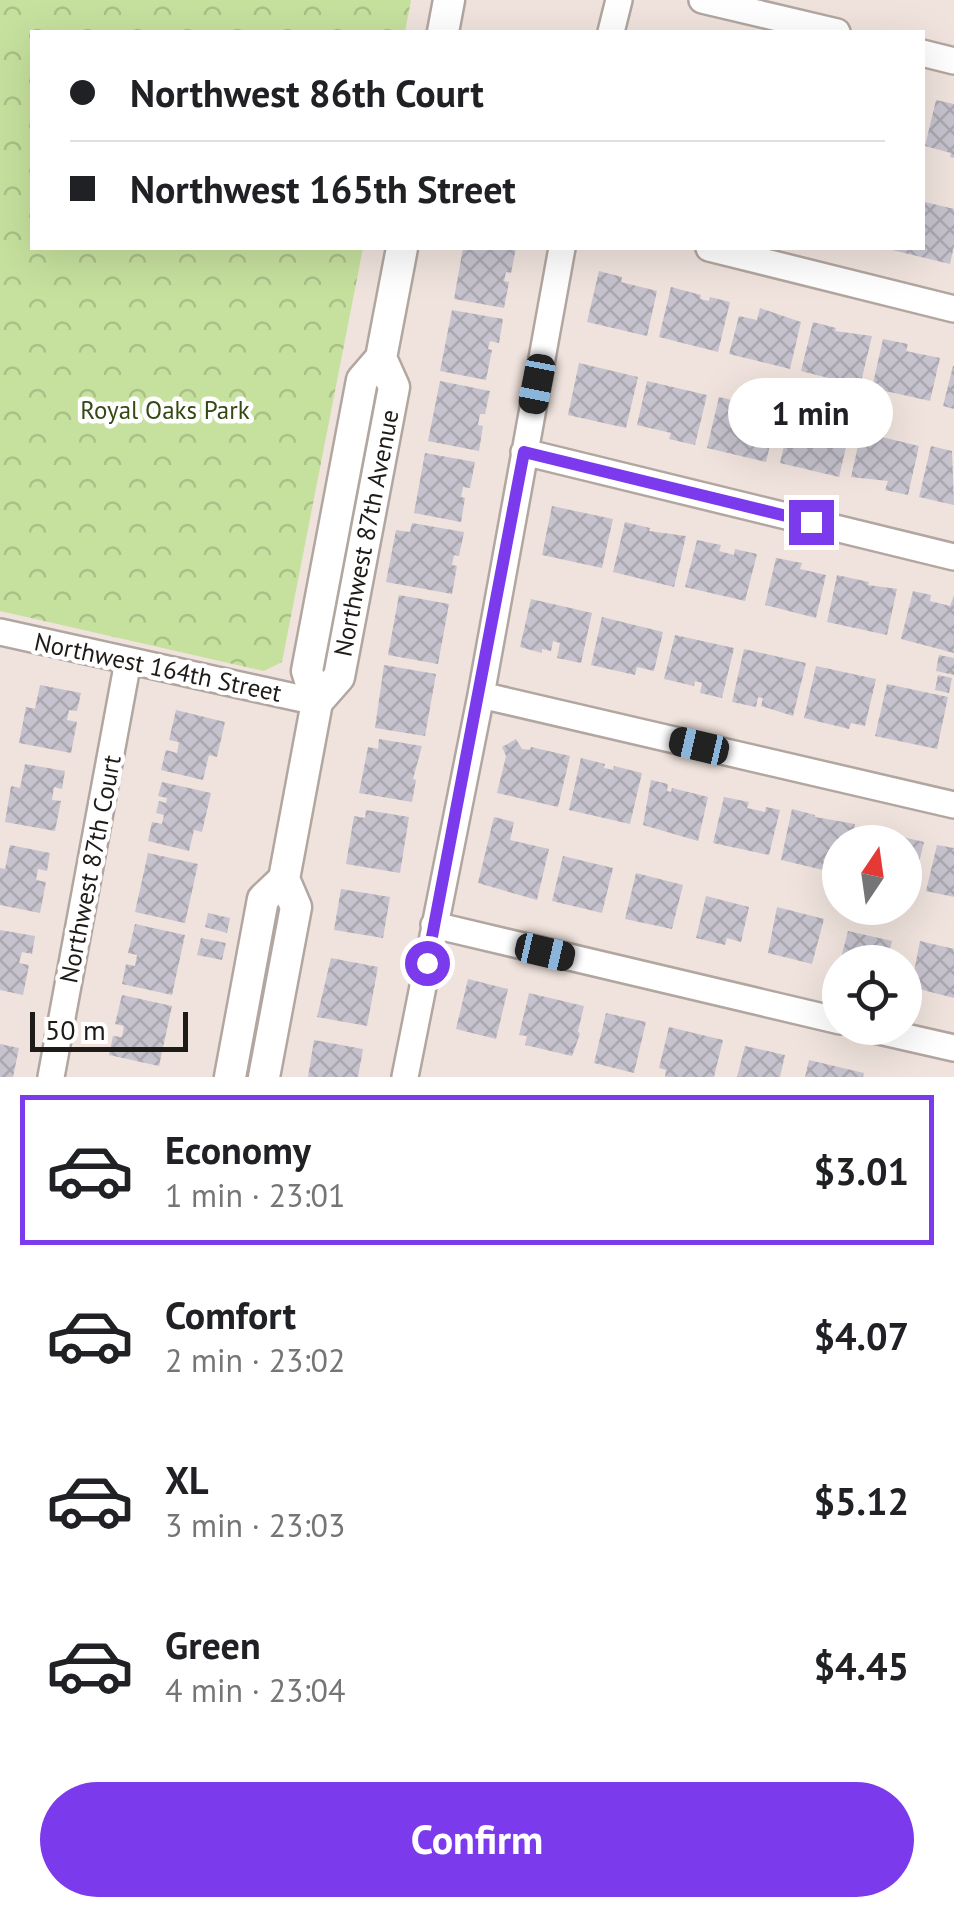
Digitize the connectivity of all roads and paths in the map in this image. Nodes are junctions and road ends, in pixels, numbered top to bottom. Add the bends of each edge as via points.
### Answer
1 (449, 0) edge
2 (618, 0) edge
3 (702, 0) edge
4 (443, 30) edge
5 (611, 30) edge
6 (828, 30) edge
7 (925, 54) edge
8 (954, 61) edge
9 (402, 250) edge
10 (562, 250) edge
11 (717, 250) edge
12 (954, 309) edge
13 (524, 452) junction
14 (954, 557) edge
15 (0, 632) edge
16 (128, 661) junction
17 (480, 694) junction
18 (316, 702) junction
19 (954, 805) edge
20 (284, 879) junction
21 (434, 926) junction
22 (822, 1018) edge
23 (922, 1041) edge
24 (954, 1048) edge
25 (51, 1077) edge
26 (230, 1077) edge
27 (264, 1077) edge
28 (405, 1077) edge

1 - 4 street
2 - 5 street
3 - 6 street
7 - 8 street
9 - 18 street, Northwest 87th Avenue via 382,358 394,387 343,657 339,677
10 - 13 street
11 - 12 street
13 - 14 street
13 - 17 street
15 - 16 street, Northwest 164th Street
16 - 18 street, Northwest 164th Street
16 - 25 street, Northwest 87th Court
17 - 19 street
17 - 21 street
18 - 20 street, Northwest 87th Avenue
20 - 26 street, Northwest 87th Avenue via 263,899
20 - 27 street, Northwest 87th Avenue via 296,908
21 - 22 street
21 - 28 street
23 - 24 street

